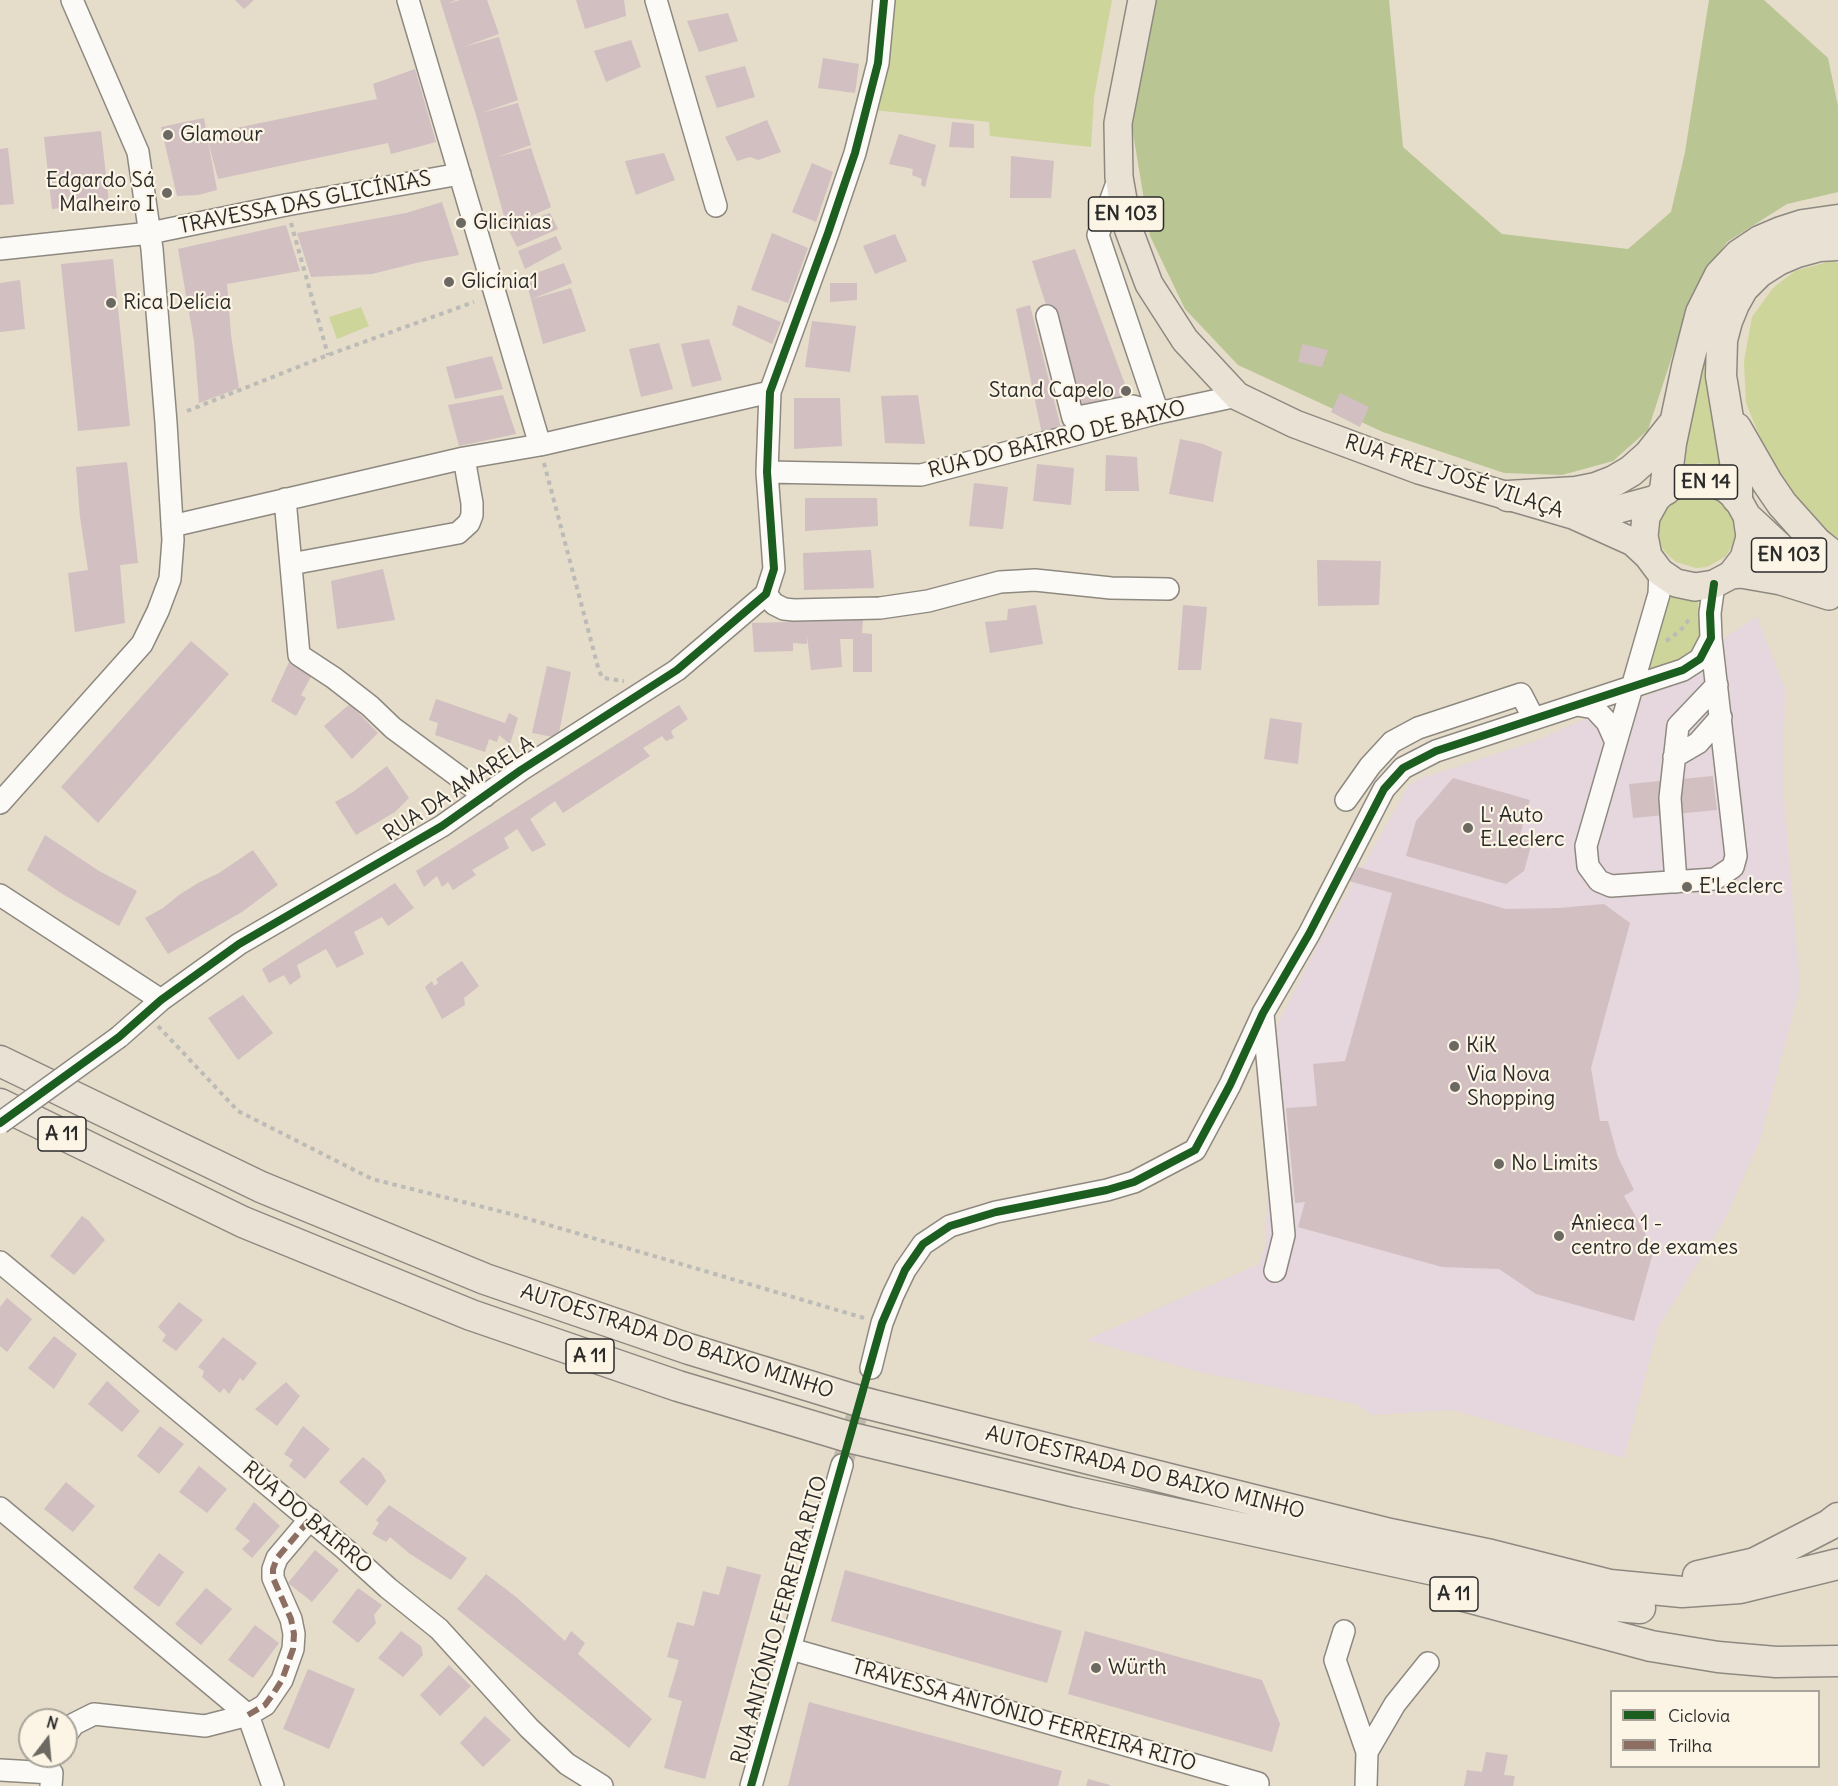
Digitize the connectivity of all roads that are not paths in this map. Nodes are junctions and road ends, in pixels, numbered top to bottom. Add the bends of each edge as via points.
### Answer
1 (72, 0) edge
2 (408, 0) edge
3 (656, 0) edge
4 (884, 0) edge
5 (1142, 0) edge
6 (460, 174) junction
7 (1119, 177) junction
8 (716, 206) dead end
9 (1838, 220) edge
10 (150, 233) junction
11 (1838, 245) edge
12 (0, 249) edge
13 (1047, 316) dead end
14 (770, 392) junction
15 (1238, 396) junction
16 (1727, 413) junction
17 (1158, 414) junction
18 (1674, 424) junction
19 (540, 445) junction
20 (464, 458) junction
21 (767, 472) junction
22 (1661, 495) junction
23 (1508, 496) junction
24 (285, 499) junction
25 (1742, 507) junction
26 (1574, 515) junction
27 (172, 526) junction
28 (1838, 560) edge
29 (291, 564) junction
30 (1654, 564) junction
31 (1722, 579) junction
32 (1838, 584) edge
33 (1168, 589) dead end
34 (766, 594) junction
35 (1838, 599) edge
36 (1711, 638) junction
37 (1717, 685) junction
38 (1631, 688) junction
39 (1577, 705) junction
40 (1721, 717) junction
41 (1534, 719) junction
42 (1615, 740) junction
43 (1674, 757) junction
44 (485, 796) junction
45 (1346, 800) dead end
46 (0, 802) edge
47 (1676, 882) junction
48 (0, 895) edge
49 (153, 1006) junction
50 (1263, 1013) junction
51 (0, 1061) edge
52 (0, 1104) edge
53 (0, 1123) edge
54 (0, 1262) edge
55 (1275, 1271) dead end
56 (871, 1368) tunnel mouth
57 (842, 1465) tunnel mouth
58 (1076, 1492) junction
59 (0, 1508) edge
60 (1838, 1518) edge
61 (310, 1519) junction
62 (1491, 1556) junction
63 (1838, 1564) edge
64 (1838, 1584) edge
65 (1344, 1630) dead end
66 (791, 1649) junction
67 (1838, 1661) edge
68 (1428, 1663) dead end
69 (248, 1715) junction
70 (78, 1722) edge
71 (1367, 1752) junction
72 (0, 1770) edge
73 (53, 1772) edge
74 (1258, 1782) dead end
75 (273, 1786) edge
76 (602, 1786) edge
77 (752, 1786) edge
78 (1366, 1786) edge

1 - 10 street via 138,152
2 - 6 street
3 - 8 street
4 - 14 street via 878,63 855,153
5 - 7 main road, RUA FREI JOSÉ VILAÇA / EN 103 via 1118,123
6 - 10 street, TRAVESSA DAS GLICÍNIAS
6 - 19 street
7 - 15 main road, RUA FREI JOSÉ VILAÇA / EN 103 via 1128,228 1149,284 1185,340
7 - 17 street via 1098,235
9 - 18 highway via 1803,225 1760,241 1720,275 1701,313
10 - 12 street, TRAVESSA DAS GLICÍNIAS
10 - 27 street
11 - 16 highway via 1819,246 1778,260 1743,288 1722,340 1721,376
13 - 17 street via 1072,418 1133,406
14 - 19 street
14 - 21 street
15 - 17 street, RUA DO BAIRRO DE BAIXO
15 - 23 main road, RUA FREI JOSÉ VILAÇA / EN 103 via 1295,424 1419,470
16 - 25 highway
16 - 28 highway via 1782,504
17 - 21 street, RUA DO BAIRRO DE BAIXO via 921,475
18 - 22 highway
18 - 23 highway via 1649,455 1614,481 1576,492
19 - 20 street
20 - 24 street
20 - 29 street via 472,514 458,533
21 - 34 street via 774,569
22 - 25 main road, RUA FREI JOSÉ VILAÇA / EN 14 via 1687,482 1710,482 1725,488
22 - 26 main road, RUA FREI JOSÉ VILAÇA / EN 103 via 1619,509
22 - 30 main road via 1646,517 1644,536
23 - 26 main road, RUA FREI JOSÉ VILAÇA / EN 103
24 - 27 street
24 - 29 street
25 - 31 main road via 1750,537 1747,548 1744,558
25 - 32 main road, RUA FREI JOSÉ VILAÇA / EN 103 via 1804,570
26 - 30 main road, RUA FREI JOSÉ VILAÇA / EN 103 via 1633,542
27 - 46 street via 170,579 142,644
29 - 44 street via 299,655
30 - 31 main road, RUA FREI JOSÉ VILAÇA / EN 103 via 1676,583 1695,587
30 - 38 street via 1659,594
31 - 35 main road, RUA FREI JOSÉ VILAÇA / EN 103 via 1741,574
31 - 36 street via 1710,613
33 - 34 street via 1035,580 1000,582 928,601 880,608 794,610 774,604
34 - 44 street, RUA DA AMARELA via 677,670
36 - 37 street
36 - 38 street via 1700,659 1683,670
37 - 40 street
37 - 43 street via 1678,726
38 - 39 street
38 - 42 street
39 - 41 street
39 - 42 street via 1594,708 1607,722
40 - 43 street via 1698,743
40 - 47 street via 1736,856 1733,867 1715,879
41 - 45 street via 1521,694 1418,728 1392,742
41 - 50 street via 1436,751 1403,768 1384,789
42 - 47 street via 1586,846 1588,866 1599,881 1611,886
43 - 47 street via 1670,798
44 - 49 street, RUA DA AMARELA via 442,826 239,944
48 - 49 street
49 - 53 street, RUA DA AMARELA, bridge via 120,1037
50 - 55 street via 1284,1235
50 - 56 street via 1195,1150 1125,1185 996,1212 951,1226 923,1244 905,1270 882,1323
51 - 62 highway, AUTOESTRADA DO BAIXO MINHO / A 11 via 261,1187 485,1279 689,1349 865,1403
52 - 58 highway, AUTOESTRADA DO BAIXO MINHO / A 11 via 243,1222 471,1315 678,1386 852,1438
54 - 61 street, RUA DO BAIRRO
57 - 66 street, RUA ANTÓNIO FERREIRA RITO
58 - 64 highway via 1605,1605 1688,1611 1779,1600
58 - 67 highway, A 11 via 1651,1646 1776,1662
59 - 69 street
60 - 62 highway via 1755,1563 1695,1577 1613,1576
61 - 69 street via 277,1558 273,1569 273,1578 291,1619 293,1649 273,1694 265,1705
61 - 76 street, RUA DO BAIRRO via 439,1629 567,1764
62 - 63 highway, A 11 via 1610,1585 1682,1592 1740,1588
65 - 71 street via 1335,1660
66 - 74 street, TRAVESSA ANTÓNIO FERREIRA RITO
66 - 77 street, RUA ANTÓNIO FERREIRA RITO
68 - 71 street via 1395,1704
69 - 70 street via 205,1726 94,1714
69 - 75 street
71 - 78 street
72 - 73 street

